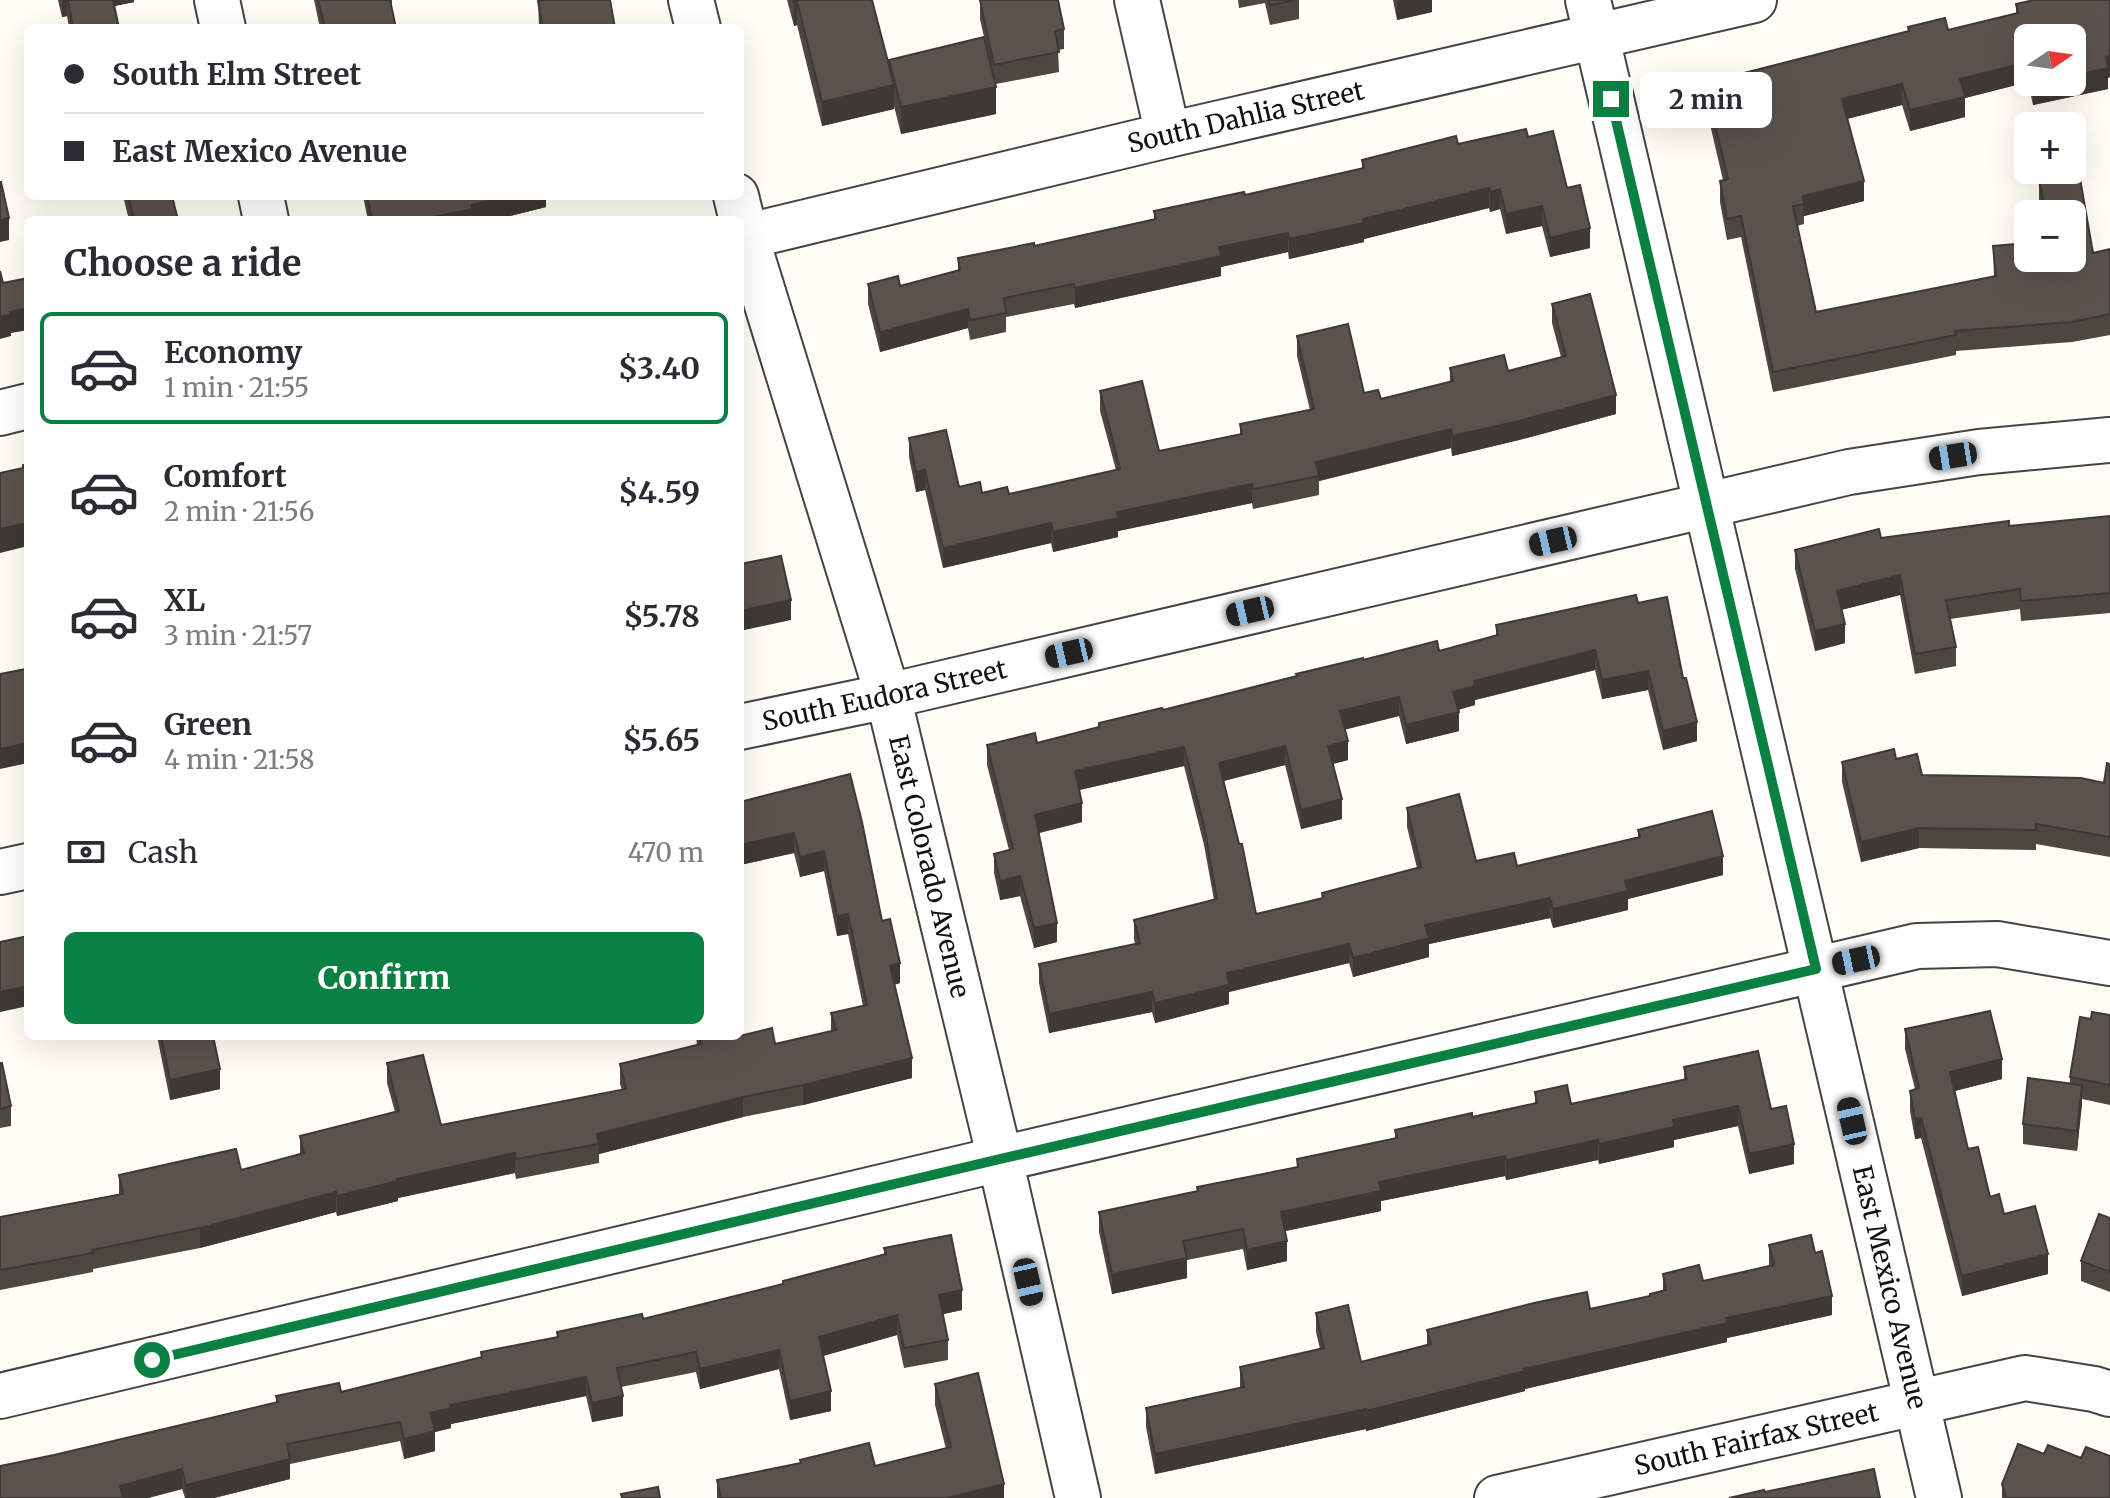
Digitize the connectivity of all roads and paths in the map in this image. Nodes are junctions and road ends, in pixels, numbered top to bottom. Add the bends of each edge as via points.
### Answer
1 (217, 0) edge
2 (691, 0) edge
3 (1137, 0) edge
4 (1754, 0) edge
5 (1592, 18) edge
6 (222, 24) edge
7 (697, 24) edge
8 (1168, 135) junction
9 (744, 223) edge
10 (744, 234) edge
11 (24, 407) edge
12 (0, 413) edge
13 (2110, 440) edge
14 (1706, 504) junction
15 (888, 696) junction
16 (744, 726) edge
17 (24, 867) edge
18 (0, 872) edge
19 (2110, 963) edge
20 (1816, 969) junction
21 (1000, 1159) junction
22 (2110, 1394) edge
23 (0, 1396) edge
24 (1917, 1402) junction
25 (1078, 1498) edge
26 (1497, 1498) edge
27 (1939, 1498) edge

1 - 6 street
2 - 7 street
3 - 8 street
4 - 5 street, South Dahlia Street
5 - 8 street, South Dahlia Street
5 - 14 street, East Mexico Avenue
8 - 9 street, South Dahlia Street
10 - 15 street, East Colorado Avenue
11 - 12 street
13 - 14 street, South Eudora Street via 1979,452 1849,472
14 - 15 street, South Eudora Street
14 - 20 street, East Mexico Avenue
15 - 16 street, South Eudora Street
15 - 21 street, East Colorado Avenue
17 - 18 street
19 - 20 street via 1997,944 1931,945
20 - 21 street
20 - 24 street, East Mexico Avenue
21 - 23 street
21 - 25 street, East Colorado Avenue
22 - 24 street, South Fairfax Street via 2025,1378
24 - 26 street, South Fairfax Street
24 - 27 street, East Mexico Avenue

